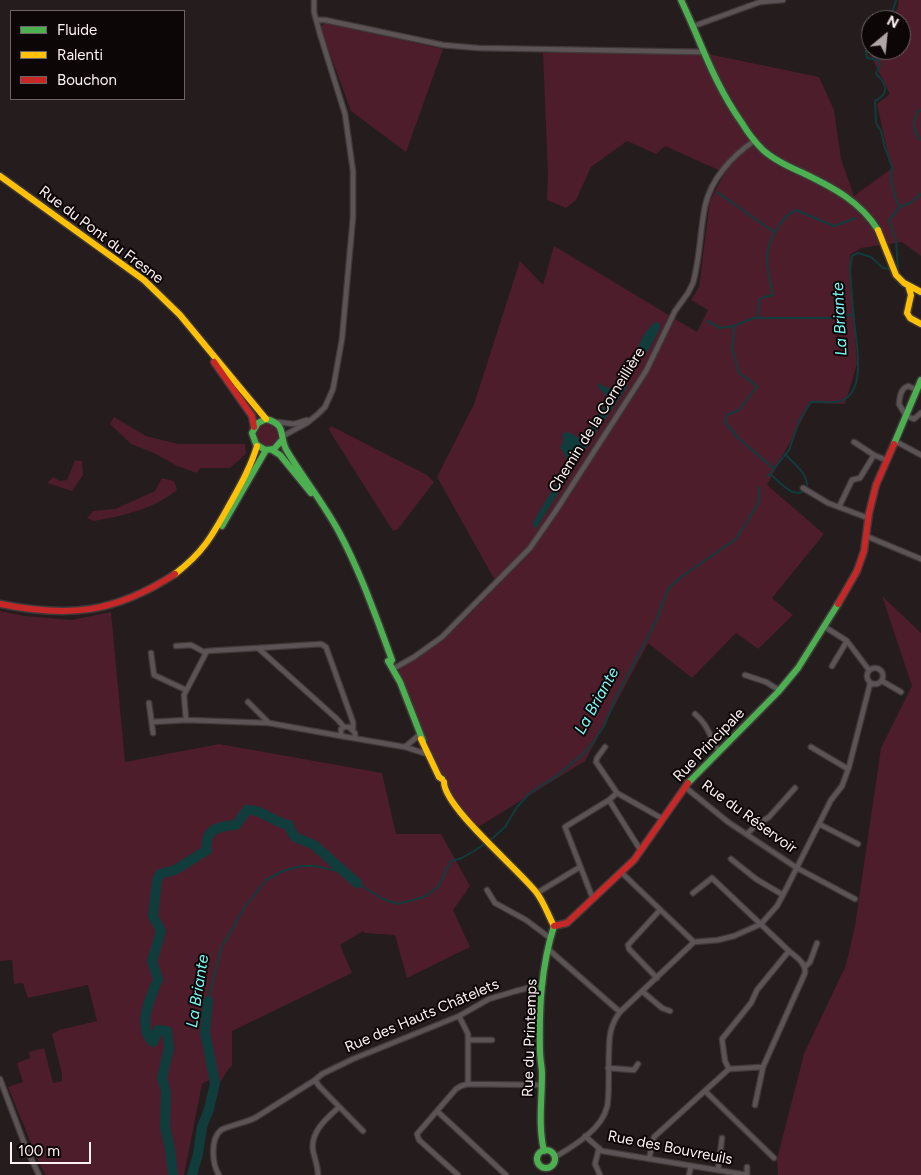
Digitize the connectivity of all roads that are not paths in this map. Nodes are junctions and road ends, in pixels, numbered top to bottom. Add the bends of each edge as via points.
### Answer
1 (314, 0) edge
2 (681, 0) edge
3 (784, 0) edge
4 (316, 20) junction
5 (694, 26) junction
6 (703, 52) junction
7 (754, 141) junction
8 (0, 176) edge
9 (907, 284) junction
10 (921, 292) edge
11 (912, 296) junction
12 (921, 324) edge
13 (202, 342) junction
14 (921, 380) edge
15 (917, 390) junction
16 (921, 414) edge
17 (906, 416) junction
18 (266, 419) junction
19 (311, 419) junction
20 (277, 422) junction
21 (254, 427) junction
22 (283, 438) junction
23 (895, 441) junction
24 (854, 442) dead end
25 (257, 446) junction
26 (269, 450) junction
27 (874, 455) junction
28 (921, 455) edge
29 (886, 460) junction
30 (803, 488) dead end
31 (839, 508) junction
32 (330, 518) junction
33 (868, 518) junction
34 (214, 534) junction
35 (866, 536) junction
36 (921, 559) edge
37 (0, 604) edge
38 (825, 626) junction
39 (847, 641) junction
40 (176, 646) dead end
41 (258, 648) junction
42 (151, 653) dead end
43 (206, 653) junction
44 (832, 666) dead end
45 (392, 668) junction
46 (869, 670) junction
47 (745, 674) dead end
48 (882, 681) junction
49 (870, 684) junction
50 (186, 690) junction
51 (780, 690) junction
52 (901, 692) dead end
53 (248, 702) dead end
54 (149, 703) dead end
55 (695, 714) dead end
56 (186, 720) junction
57 (152, 722) junction
58 (269, 723) junction
59 (344, 727) junction
60 (352, 729) junction
61 (153, 733) dead end
62 (341, 736) junction
63 (355, 738) junction
64 (420, 739) junction
65 (405, 747) junction
66 (604, 747) dead end
67 (811, 747) dead end
68 (719, 751) junction
69 (430, 755) junction
70 (848, 769) junction
71 (685, 786) junction
72 (795, 788) dead end
73 (617, 793) junction
74 (609, 800) junction
75 (662, 819) junction
76 (819, 824) junction
77 (747, 834) junction
78 (858, 844) dead end
79 (641, 850) junction
80 (731, 859) dead end
81 (580, 867) junction
82 (797, 868) junction
83 (622, 873) junction
84 (486, 890) dead end
85 (537, 893) junction
86 (694, 893) dead end
87 (783, 895) junction
88 (593, 899) junction
89 (855, 899) dead end
90 (660, 910) junction
91 (761, 924) junction
92 (554, 926) junction
93 (550, 938) junction
94 (694, 942) junction
95 (817, 943) dead end
96 (548, 948) junction
97 (789, 950) junction
98 (805, 967) junction
99 (657, 978) junction
100 (543, 984) junction
101 (642, 992) junction
102 (670, 1011) dead end
103 (620, 1012) junction
104 (459, 1016) junction
105 (468, 1040) junction
106 (492, 1040) dead end
107 (638, 1064) dead end
108 (763, 1067) junction
109 (608, 1068) junction
110 (729, 1069) junction
111 (0, 1079) edge
112 (315, 1080) junction
113 (468, 1084) junction
114 (541, 1085) junction
115 (705, 1091) junction
116 (755, 1104) dead end
117 (339, 1107) junction
118 (437, 1111) junction
119 (363, 1131) dead end
120 (585, 1136) junction
121 (722, 1138) dead end
122 (599, 1148) junction
123 (544, 1151) junction
124 (555, 1157) junction
125 (774, 1158) dead end
126 (649, 1159) junction
127 (691, 1166) junction
128 (542, 1167) junction
129 (747, 1167) dead end
130 (718, 1170) junction
131 (39, 1175) edge
132 (219, 1175) edge
133 (318, 1175) edge
134 (458, 1175) edge
135 (506, 1175) edge
136 (540, 1175) edge
137 (600, 1175) edge
138 (689, 1175) edge
139 (747, 1175) edge

1 - 4 street
2 - 5 main road
3 - 5 street via 760,2
4 - 6 street via 452,46
4 - 19 street via 345,114 353,171 353,217 342,339 333,389 325,407
5 - 6 main road
6 - 7 main road via 718,86
7 - 9 main road via 779,162 850,198 878,228 895,274
7 - 45 street, Chemin de la Corneillière via 734,157 712,188 705,205 693,283 646,371 555,512 530,548 458,622 428,648
8 - 13 main road, Rue du Pont du Fresne via 144,280
9 - 10 main road
9 - 11 main road
10 - 11 main road
11 - 12 main road via 907,313
13 - 18 main road, Rue du Pont du Fresne
13 - 21 main road, Rue du Pont du Fresne via 252,416
14 - 15 main road
15 - 17 main road
15 - 17 street via 908,386 902,392 899,404
16 - 17 street via 914,419
17 - 23 main road
18 - 20 main road
18 - 21 main road
19 - 20 street via 294,424
19 - 22 street
20 - 22 main road
21 - 25 main road via 252,436
22 - 26 main road via 277,448
22 - 32 main road via 286,450
23 - 28 street
23 - 29 main road
24 - 27 street
25 - 26 main road
25 - 34 main road
26 - 32 main road via 280,455
26 - 34 main road via 258,461 228,518
27 - 29 street
27 - 31 street via 860,478 852,480
29 - 33 main road
30 - 31 street
31 - 33 street
32 - 45 main road via 346,543 392,660
33 - 35 main road
34 - 37 main road via 193,558 172,575 115,604 61,612
35 - 36 street
35 - 38 main road, Rue Principale via 861,562 853,580
38 - 39 street
38 - 51 main road, Rue Principale
39 - 44 street
39 - 46 street
40 - 43 street via 191,645
41 - 43 street
41 - 59 street
41 - 60 street via 321,644 326,647 353,722
42 - 50 street via 154,675
43 - 50 street
45 - 64 main road
46 - 48 street via 880,669
46 - 49 street via 866,677
47 - 51 street
48 - 49 street
48 - 52 street
49 - 70 street
50 - 56 street
51 - 68 main road, Rue Principale
53 - 58 street
54 - 57 street
55 - 68 street via 707,726
56 - 57 street
56 - 58 street
57 - 61 street
58 - 62 street
59 - 60 street
59 - 62 street
60 - 63 street via 356,733
62 - 63 street
63 - 65 street
64 - 65 street
64 - 69 main road
65 - 69 street
66 - 73 street via 596,762
67 - 70 street
68 - 71 main road, Rue Principale
69 - 85 main road via 453,805
70 - 76 street via 842,786
71 - 75 main road, Rue Principale
71 - 77 street, Rue du Réservoir
72 - 77 street via 770,816
73 - 74 street
73 - 75 street
74 - 79 street
74 - 81 street via 565,827
75 - 79 main road, Rue Principale
76 - 78 street
76 - 82 street
77 - 82 street, Rue du Réservoir
79 - 83 main road, Rue Principale
80 - 87 street
81 - 85 street
81 - 88 street
82 - 87 street
82 - 89 street, Rue du Réservoir
83 - 88 main road, Rue Principale
83 - 90 street
84 - 93 street via 495,903
85 - 92 main road
86 - 91 street via 712,878
87 - 91 street
88 - 92 main road, Rue Principale via 567,923
90 - 94 street
90 - 99 street via 628,945
91 - 94 street via 734,936
91 - 97 street
92 - 93 main road, Rue du Printemps
93 - 96 main road, Rue du Printemps
94 - 99 street
95 - 98 street
96 - 100 main road, Rue du Printemps
96 - 103 street
97 - 98 street
97 - 110 street via 722,1039
98 - 108 street
99 - 101 street
100 - 104 street, Rue des Hauts Châtelets via 495,997
100 - 114 main road, Rue du Printemps
101 - 102 street
101 - 103 street
103 - 109 street via 611,1028
104 - 105 street
104 - 112 street, Rue des Hauts Châtelets via 353,1058
105 - 106 street
105 - 113 street
107 - 109 street via 634,1070
108 - 110 street
108 - 116 street
109 - 120 street via 607,1107 600,1121
110 - 115 street
111 - 131 street
112 - 117 street
112 - 132 street, Rue des Hauts Châtelets via 255,1118 220,1131 215,1141 214,1161
113 - 114 street
113 - 118 street via 456,1090
114 - 123 main road, Rue du Printemps via 540,1135
115 - 125 street
115 - 126 street via 654,1137
117 - 119 street
117 - 133 street via 321,1125 314,1139
118 - 134 street via 419,1130 417,1137
118 - 135 street
120 - 122 street, Rue des Bouvreuils
120 - 124 street
121 - 130 street
122 - 126 street, Rue des Bouvreuils
122 - 137 street via 595,1164
123 - 124 main road
123 - 128 main road via 538,1155
124 - 128 main road via 552,1166
126 - 127 street, Rue des Bouvreuils
127 - 130 street, Rue des Bouvreuils
127 - 138 street
128 - 136 main road
129 - 139 street, Rue des Bouvreuils
130 - 139 street, Rue des Bouvreuils

